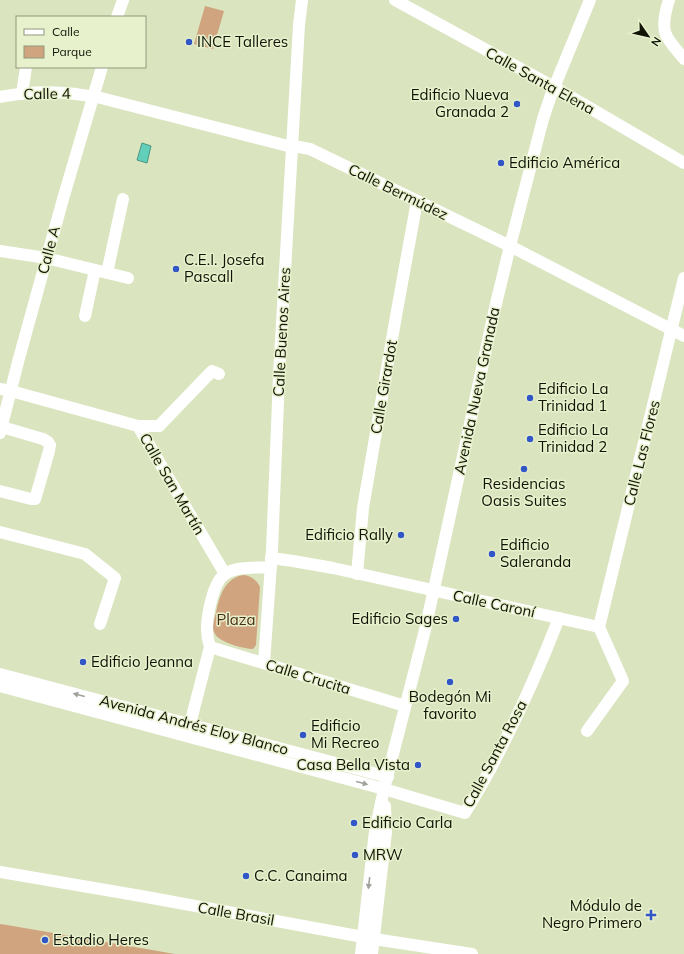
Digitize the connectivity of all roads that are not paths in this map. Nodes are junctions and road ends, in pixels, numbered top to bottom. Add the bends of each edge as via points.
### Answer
1 (123, 0) edge
2 (302, 0) edge
3 (395, 0) edge
4 (669, 0) edge
5 (589, 1) edge
6 (118, 16) edge
7 (684, 59) edge
8 (26, 68) edge
9 (102, 68) edge
10 (554, 87) junction
11 (22, 94) junction
12 (94, 96) junction
13 (0, 97) edge
14 (292, 147) junction
15 (684, 163) edge
16 (124, 199) dead end
17 (417, 201) junction
18 (510, 246) junction
19 (0, 251) edge
20 (46, 258) junction
21 (95, 270) junction
22 (107, 273) junction
23 (128, 278) dead end
24 (684, 278) edge
25 (85, 316) dead end
26 (672, 330) junction
27 (684, 336) edge
28 (220, 374) dead end
29 (5, 390) edge
30 (138, 426) junction
31 (1, 430) edge
32 (0, 492) edge
33 (0, 532) edge
34 (271, 563) junction
35 (225, 574) junction
36 (357, 574) junction
37 (433, 591) junction
38 (559, 618) junction
39 (100, 624) dead end
40 (599, 627) junction
41 (210, 647) junction
42 (264, 663) junction
43 (0, 674) edge
44 (0, 686) edge
45 (405, 706) junction
46 (190, 724) junction
47 (587, 731) dead end
48 (388, 777) junction
49 (384, 789) junction
50 (0, 872) edge
51 (368, 938) junction
52 (361, 954) edge
53 (372, 954) edge
54 (472, 954) edge

1 - 6 street
2 - 14 street, Calle Buenos Aires
3 - 10 street, Calle Santa Elena
4 - 7 street via 665,31
5 - 10 street, Avenida Nueva Granada
8 - 11 street
9 - 12 street, Calle A
10 - 15 street, Calle Santa Elena
10 - 18 street, Avenida Nueva Granada via 542,119
11 - 12 street, Calle 4 via 44,92
11 - 13 street, Calle 4
12 - 14 street, Calle Bermúdez
12 - 20 street, Calle A
14 - 17 street, Calle Bermúdez via 310,149
14 - 34 street, Calle Buenos Aires
16 - 22 street
17 - 18 street, Calle Bermúdez
17 - 36 street, Calle Girardot via 363,508
18 - 26 street, Calle Bermúdez
18 - 37 street, Avenida Nueva Granada
19 - 20 street
20 - 21 street
20 - 29 street, Calle A via 18,362
21 - 22 street
21 - 25 street
22 - 23 street
24 - 26 street, Calle Las Flores
26 - 27 street, Calle Bermúdez
26 - 40 street, Calle Las Flores
28 - 30 street via 212,371 159,426
29 - 30 street, Calle San Martín
29 - 31 street, Calle A
30 - 35 street, Calle San Martín
31 - 32 street via 43,439 50,446 35,498
33 - 39 street via 85,554 115,578
34 - 35 street via 236,569
34 - 36 street, Calle Caroní via 293,561
34 - 42 street, Calle Buenos Aires
35 - 41 street via 216,584 208,615
36 - 37 street, Calle Caroní
37 - 38 street, Calle Caroní
37 - 45 street, Avenida Nueva Granada
38 - 40 street, Calle Caroní
38 - 49 street, Calle Santa Rosa via 518,714 465,813
40 - 47 street via 623,682
41 - 42 street, Calle Crucita
41 - 46 street
42 - 45 street, Calle Crucita
46 -> 43 street, Avenida Andrés Eloy Blanco
44 -> 49 street, Avenida Andrés Eloy Blanco
45 - 48 street, Avenida Nueva Granada
46 - 48 street, Avenida Andrés Eloy Blanco
48 - 49 street, Avenida Nueva Granada
49 - 51 street, Avenida Nueva Granada via 375,831
50 - 51 street, Calle Brasil
51 - 52 street, Avenida Nueva Granada
51 - 53 street, Avenida Nueva Granada
51 - 54 street, Calle Brasil

